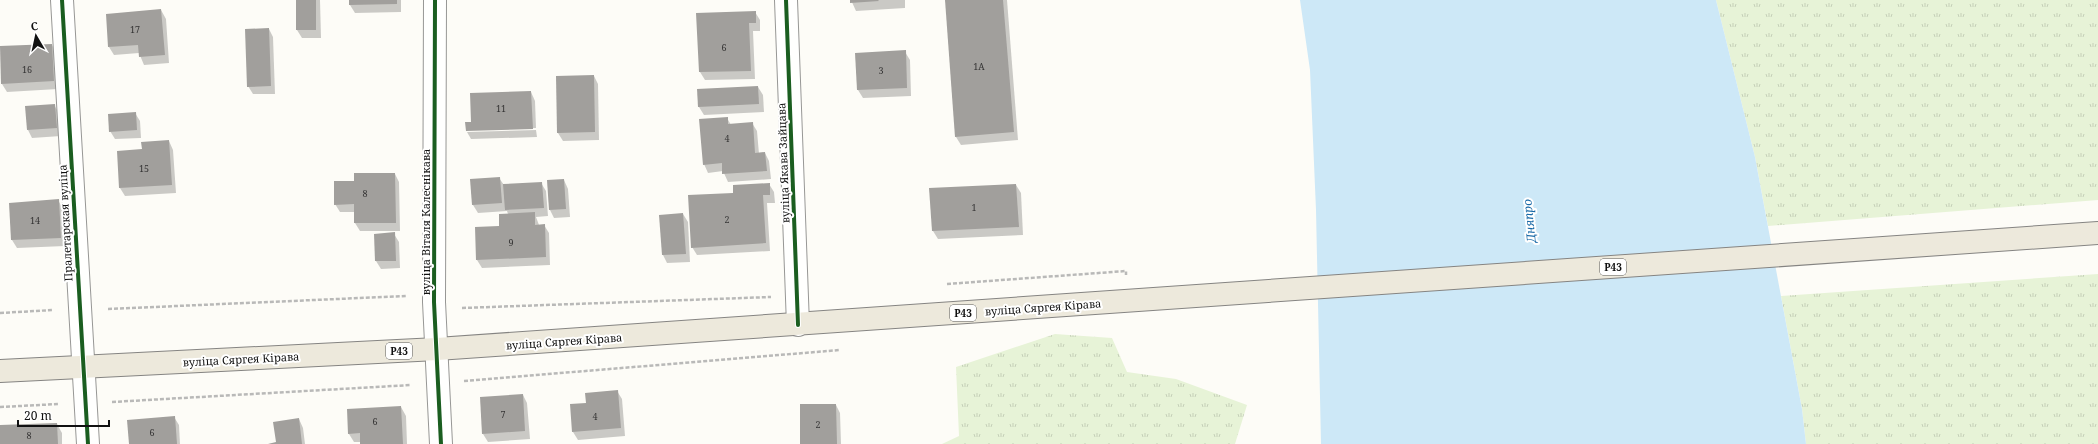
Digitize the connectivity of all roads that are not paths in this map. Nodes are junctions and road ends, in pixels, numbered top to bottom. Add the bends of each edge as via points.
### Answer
1 (62, 0) edge
2 (435, 0) edge
3 (786, 0) edge
4 (2098, 232) edge
5 (798, 324) junction
6 (436, 350) junction
7 (82, 368) junction
8 (0, 371) edge
9 (88, 444) edge
10 (441, 444) edge

1 - 7 street, Пралетарская вуліца
2 - 6 street, вуліца Віталя Калеснікава
3 - 5 street, вуліца Якава Зайцава
4 - 5 main road, вуліца Сяргея Кірава / Р43
5 - 6 main road, вуліца Сяргея Кірава / Р43
6 - 7 main road, вуліца Сяргея Кірава / Р43
6 - 10 street, вуліца Віталя Калеснікава
7 - 8 main road, вуліца Сяргея Кірава / Р43
7 - 9 street, Пралетарская вуліца

